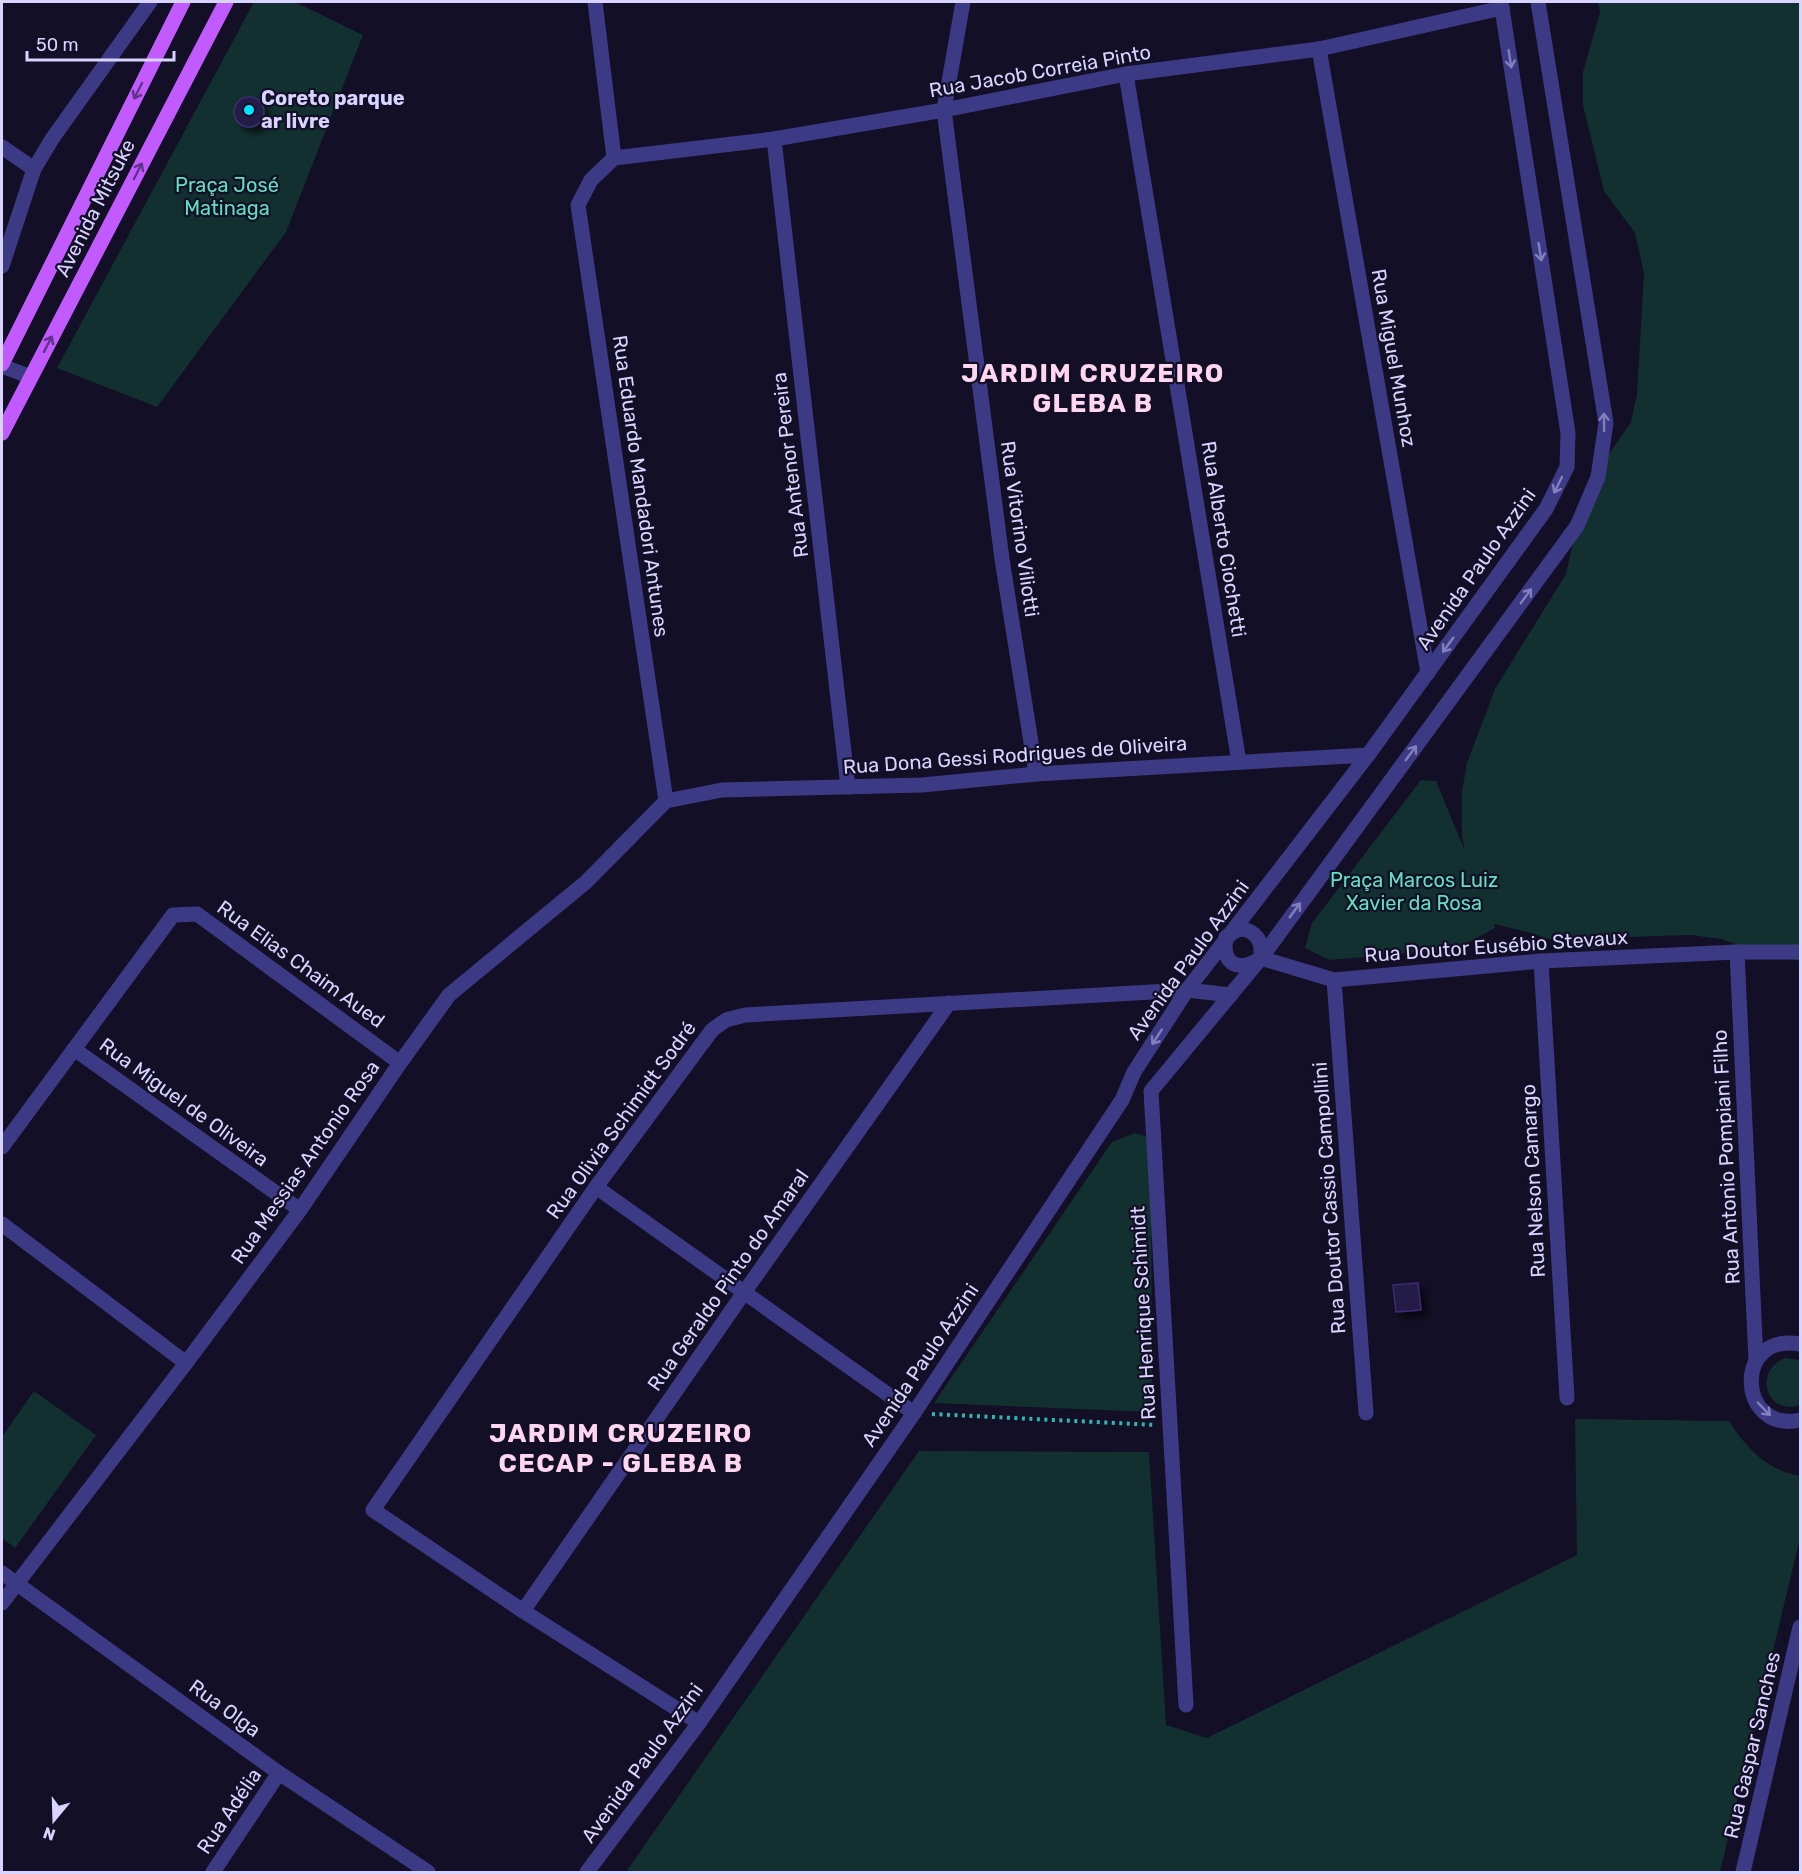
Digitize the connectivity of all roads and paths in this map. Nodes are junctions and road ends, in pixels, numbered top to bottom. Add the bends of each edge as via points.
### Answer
1 (150, 2) edge
2 (183, 2) edge
3 (226, 2) edge
4 (595, 2) edge
5 (963, 2) edge
6 (1538, 2) edge
7 (1501, 5) edge
8 (1319, 49) junction
9 (1126, 74) junction
10 (944, 110) junction
11 (774, 139) junction
12 (2, 147) edge
13 (614, 158) junction
14 (34, 169) junction
15 (2, 266) edge
16 (2, 365) edge
17 (31, 377) junction
18 (2, 433) edge
19 (1428, 673) junction
20 (1368, 755) junction
21 (1239, 762) junction
22 (1036, 774) junction
23 (848, 787) junction
24 (666, 801) junction
25 (1226, 937) junction
26 (1737, 952) junction
27 (1800, 952) edge
28 (1261, 958) junction
29 (1541, 961) junction
30 (1334, 980) junction
31 (1187, 990) junction
32 (1231, 995) junction
33 (949, 1004) junction
34 (74, 1049) junction
35 (400, 1063) junction
36 (1134, 1072) junction
37 (1152, 1090) junction
38 (1122, 1100) junction
39 (2, 1147) edge
40 (596, 1187) junction
41 (300, 1210) junction
42 (2, 1224) edge
43 (743, 1293) junction
44 (1800, 1344) edge
45 (1756, 1361) junction
46 (186, 1363) junction
47 (1567, 1398) dead end
48 (914, 1413) junction
49 (1366, 1413) dead end
50 (1800, 1420) edge
51 (1170, 1425) junction
52 (2, 1573) edge
53 (15, 1583) junction
54 (2, 1603) edge
55 (523, 1611) junction
56 (1800, 1627) edge
57 (1186, 1705) dead end
58 (699, 1723) junction
59 (279, 1773) junction
60 (213, 1872) edge
61 (428, 1872) edge
62 (587, 1872) edge
63 (1743, 1872) edge

1 - 14 street
2 -> 16 main road, Avenida Mitsuke
17 -> 3 main road, Avenida Mitsuke
4 - 13 street
5 - 10 street, Rua Vitorino Viliotti
28 -> 6 street via 1577,526 1598,477 1606,423
7 - 8 street, Rua Jacob Correia Pinto
7 -> 19 street, Avenida Paulo Azzini via 1568,434 1567,467 1546,509
8 - 9 street, Rua Jacob Correia Pinto
8 - 19 street, Rua Miguel Munhoz
9 - 10 street, Rua Jacob Correia Pinto
9 - 21 street, Rua Alberto Ciochetti
10 - 11 street, Rua Jacob Correia Pinto
10 - 22 street, Rua Vitorino Viliotti via 1002,559
11 - 13 street, Rua Jacob Correia Pinto
11 - 23 street, Rua Antenor Pereira
12 - 14 street
13 - 24 street, Rua Eduardo Mandadori Antunes via 591,180 578,205
14 - 15 street
16 - 17 street
17 - 18 main road, Avenida Mitsuke
19 - 20 street, Avenida Paulo Azzini
20 - 21 street, Rua Dona Gessi Rodrigues de Oliveira
20 - 25 street, Avenida Paulo Azzini
21 - 22 street, Rua Dona Gessi Rodrigues de Oliveira
22 - 23 street, Rua Dona Gessi Rodrigues de Oliveira via 922,785
23 - 24 street, Rua Dona Gessi Rodrigues de Oliveira via 722,790
24 - 35 street, Rua Messias Antonio Rosa via 586,882 449,995
25 - 28 street via 1237,930 1251,931 1261,942
25 - 28 street via 1224,947 1230,962 1246,966
25 - 31 street, Avenida Paulo Azzini
26 - 27 street, Rua Doutor Eusébio Stevaux
26 - 29 street, Rua Doutor Eusébio Stevaux
26 - 45 street, Rua Antonio Pompiani Filho
28 - 30 street, Rua Doutor Eusébio Stevaux
28 - 32 street
29 - 30 street, Rua Doutor Eusébio Stevaux
29 - 47 street, Rua Nelson Camargo
30 - 49 street, Rua Doutor Cassio Campollini
31 - 32 street, Rua Olivia Schimidt Sodré
31 - 33 street, Rua Olivia Schimidt Sodré
31 -> 36 street, Avenida Paulo Azzini
32 - 37 street
33 - 40 street, Rua Olivia Schimidt Sodré via 745,1015 726,1020 712,1030
33 - 43 street, Rua Geraldo Pinto do Amaral
34 - 35 street, Rua Elias Chaim Aued via 173,915 197,914
34 - 39 street
34 - 41 street, Rua Miguel de Oliveira
35 - 41 street, Rua Messias Antonio Rosa
36 - 37 street
36 - 38 street, Avenida Paulo Azzini
37 - 38 street
37 - 51 street, Rua Henrique Schimidt
38 - 48 street, Avenida Paulo Azzini
40 - 43 street
40 - 55 street, Rua Olivia Schimidt Sodré via 373,1510
41 - 46 street, Rua Messias Antonio Rosa
42 - 46 street
43 - 48 street
43 - 55 street, Rua Geraldo Pinto do Amaral
44 - 45 street via 1777,1344
45 -> 50 street, Rua Antonio Pompiani Filho via 1750,1387 1762,1411 1785,1422
46 - 53 street, Rua Messias Antonio Rosa
48 - 51 path
48 - 58 street, Avenida Paulo Azzini
51 - 57 street, Rua Henrique Schimidt
52 - 53 street, Rua Olga
53 - 54 street, Rua Messias Antonio Rosa
53 - 59 street, Rua Olga
55 - 58 street
56 - 63 street, Rua Gaspar Sanches
58 - 62 street, Avenida Paulo Azzini
59 - 60 street, Rua Adélia
59 - 61 street, Rua Olga

